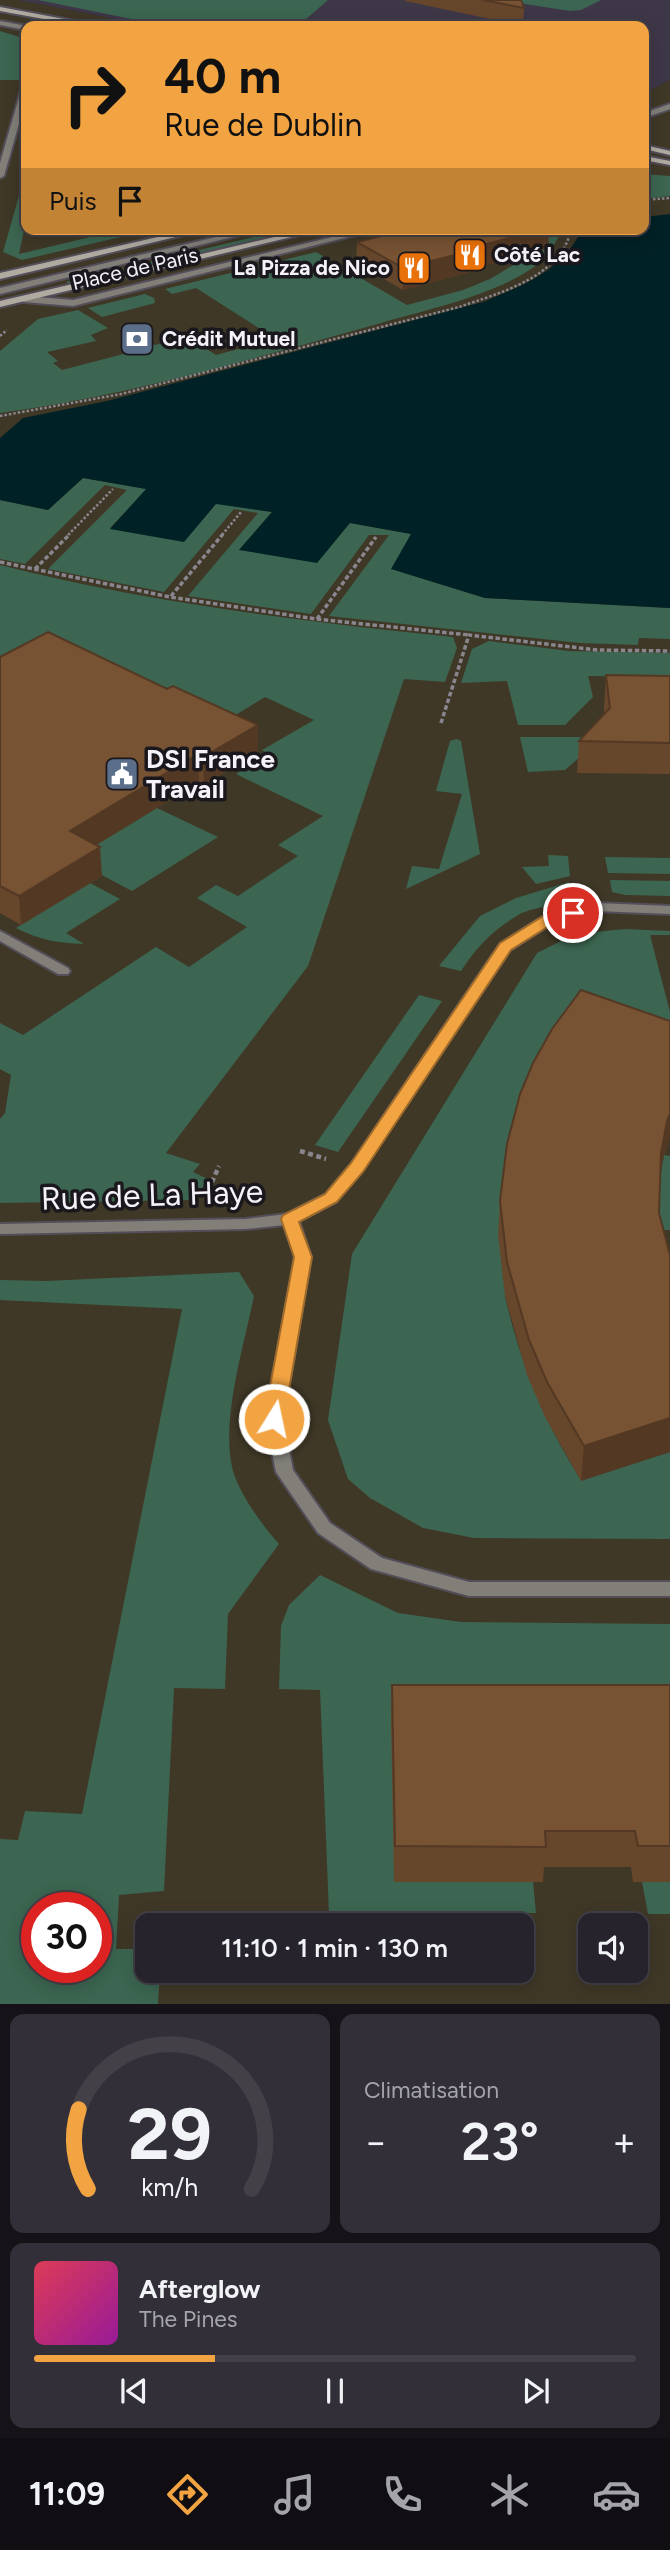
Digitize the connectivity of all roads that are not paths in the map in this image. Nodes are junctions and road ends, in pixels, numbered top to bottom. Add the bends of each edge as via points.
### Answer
1 (0, 9) edge
2 (64, 21) edge
3 (0, 23) edge
4 (21, 27) edge
5 (21, 104) edge
6 (668, 108) edge
7 (649, 114) edge
8 (649, 121) edge
9 (0, 140) edge
10 (10, 140) junction
11 (649, 148) edge
12 (670, 153) edge
13 (649, 160) edge
14 (670, 163) edge
15 (0, 176) edge
16 (179, 235) edge
17 (236, 235) edge
18 (296, 235) edge
19 (351, 235) edge
20 (0, 276) edge
21 (0, 283) edge
22 (5, 290) edge
23 (24, 299) junction
24 (0, 304) edge
25 (670, 910) edge
26 (0, 935) edge
27 (63, 971) dead end
28 (289, 1219) junction
29 (0, 1229) edge
30 (670, 1589) edge

1 - 2 street
3 - 4 street
5 - 10 street
6 - 7 street
6 - 8 street
9 - 10 street
10 - 15 street
11 - 12 street
13 - 14 street
16 - 20 street
17 - 22 street
18 - 23 street
19 - 23 street, Place de Paris via 73,303
21 - 22 street
22 - 23 street
23 - 24 street
25 - 28 street via 596,907 549,919 505,947 357,1167 331,1198
26 - 27 street
28 - 29 street, Rue de La Haye via 223,1225
28 - 30 street, Rue de La Haye via 303,1257 274,1419 285,1472 324,1528 377,1564 469,1589

